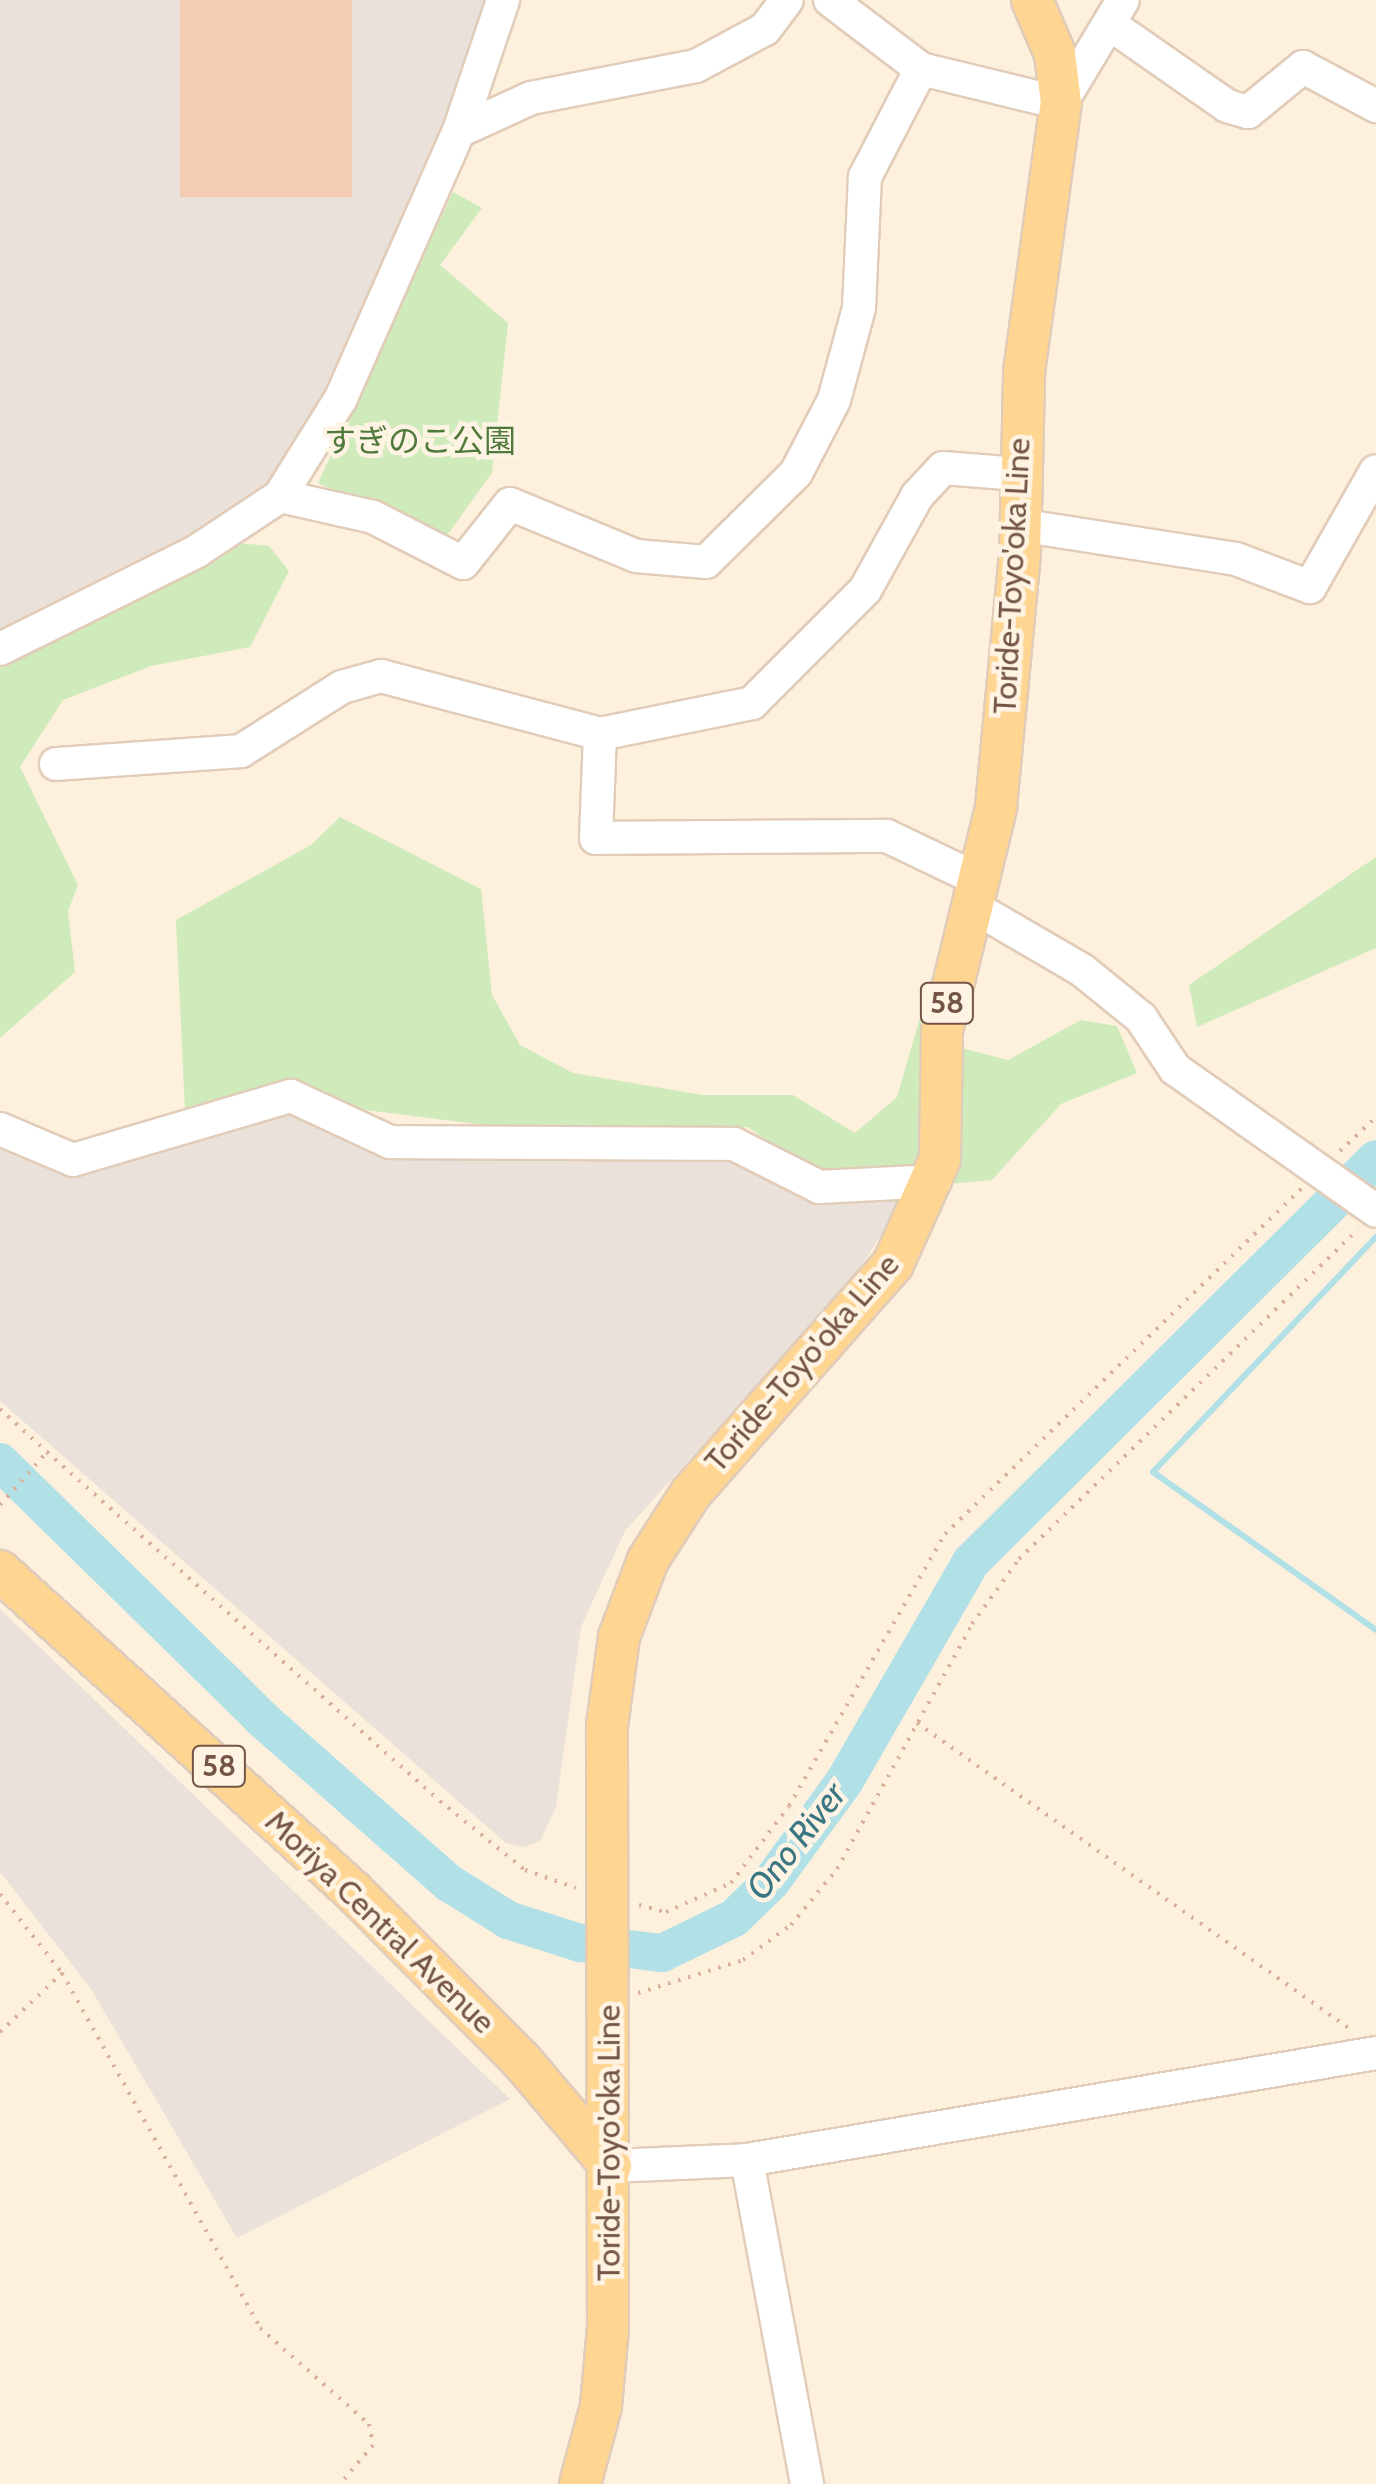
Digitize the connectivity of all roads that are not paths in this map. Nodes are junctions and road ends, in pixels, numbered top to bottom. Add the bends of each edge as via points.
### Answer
1 (504, 0) edge
2 (786, 0) edge
3 (830, 0) edge
4 (1032, 0) edge
5 (1117, 12) edge
6 (921, 70) junction
7 (1062, 103) junction
8 (1376, 106) edge
9 (458, 131) junction
10 (1376, 470) edge
11 (1019, 474) junction
12 (280, 496) junction
13 (1020, 525) junction
14 (0, 649) edge
15 (600, 734) junction
16 (56, 764) dead end
17 (975, 892) junction
18 (0, 1129) edge
19 (935, 1181) junction
20 (1370, 1217) edge
21 (0, 1571) edge
22 (1366, 2044) edge
23 (747, 2160) junction
24 (611, 2166) junction
25 (580, 2484) edge
26 (807, 2484) edge

1 - 9 street
2 - 9 street via 765,29 696,66 532,98
3 - 6 street
4 - 7 main road, Toride-Toyo'oka Line / 58 via 1055,54
5 - 7 street
5 - 8 street via 1227,106 1248,112 1303,67
6 - 7 street
6 - 12 street via 865,176 859,308 834,400 796,474 706,562 636,556 510,504 462,563 373,517
7 - 11 main road, Toride-Toyo'oka Line / 58
9 - 12 street via 341,398
10 - 13 street via 1310,587 1236,559
11 - 13 main road, Toride-Toyo'oka Line / 58
11 - 15 street via 943,468 916,496 865,590 752,703
12 - 14 street via 197,550
13 - 17 main road, Toride-Toyo'oka Line / 58 via 996,807
15 - 16 street via 381,676 342,686 241,751
15 - 17 street via 596,838 887,836
17 - 19 main road, Toride-Toyo'oka Line / 58 via 942,1030
17 - 20 street via 1141,1018 1175,1069 1320,1171
18 - 19 street via 74,1160 290,1096 390,1142 734,1144 819,1187
19 - 24 main road, Toride-Toyo'oka Line / 58 via 894,1264 690,1493 648,1560 619,1637 607,1726
21 - 24 main road, Moriya Central Avenue / 58 via 352,1890 521,2060
22 - 23 street
23 - 24 street
23 - 26 street
24 - 25 main road, Toride-Toyo'oka Line / 58 via 605,2370

